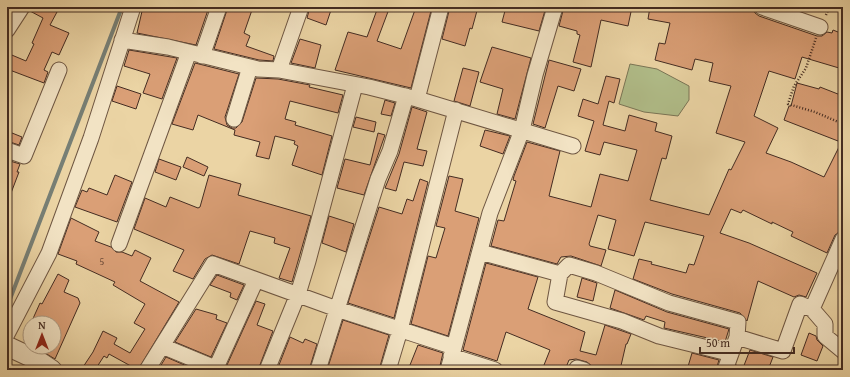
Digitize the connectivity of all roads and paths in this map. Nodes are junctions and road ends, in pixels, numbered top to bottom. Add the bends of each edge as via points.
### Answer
1 (22, 7) edge
2 (132, 7) edge
3 (219, 7) edge
4 (301, 7) edge
5 (441, 7) edge
6 (555, 7) edge
7 (762, 7) edge
8 (829, 7) edge
9 (820, 27) junction
10 (7, 30) edge
11 (122, 40) junction
12 (195, 54) junction
13 (250, 67) junction
14 (59, 70) dead end
15 (279, 70) junction
16 (355, 85) junction
17 (412, 98) junction
18 (456, 110) junction
19 (234, 119) dead end
20 (843, 124) edge
21 (522, 130) junction
22 (573, 146) dead end
23 (7, 150) edge
24 (843, 239) edge
25 (119, 244) dead end
26 (480, 252) junction
27 (560, 274) junction
28 (256, 280) junction
29 (298, 294) junction
30 (337, 309) junction
31 (812, 309) junction
32 (400, 330) junction
33 (7, 334) edge
34 (735, 344) junction
35 (7, 346) edge
36 (162, 346) junction
37 (843, 351) edge
38 (451, 358) edge
39 (52, 370) edge
40 (147, 370) edge
41 (217, 370) edge
42 (267, 370) edge
43 (318, 370) edge
44 (388, 370) edge
45 (495, 370) edge
46 (576, 370) edge
47 (584, 370) edge
48 (724, 370) edge

1 - 10 street
2 - 11 street
3 - 12 street
4 - 15 street
5 - 17 street
6 - 21 street
7 - 9 street
8 - 9 path
9 - 20 path via 806,68 794,86 788,104
11 - 12 street
11 - 33 street via 91,138 49,253
12 - 13 street
12 - 25 street
13 - 15 street
13 - 19 street
14 - 23 street via 24,156
15 - 16 street
16 - 17 street
16 - 29 street
17 - 18 street
17 - 30 street via 378,179
18 - 21 street
18 - 32 street
21 - 22 street
21 - 26 street via 490,213
24 - 31 street
26 - 27 street
26 - 38 street
27 - 34 street via 569,265 596,273 669,303 738,322
27 - 34 street via 555,302 622,321 659,336 724,352
28 - 29 street
28 - 36 street via 213,264
28 - 41 street
29 - 30 street
29 - 42 street
30 - 32 street
30 - 43 street
31 - 34 street via 800,304 782,352
31 - 37 street via 825,324 825,336
32 - 38 street
32 - 44 street
34 - 48 street
35 - 39 street
36 - 40 street
36 - 41 street
38 - 45 street
46 - 47 street

